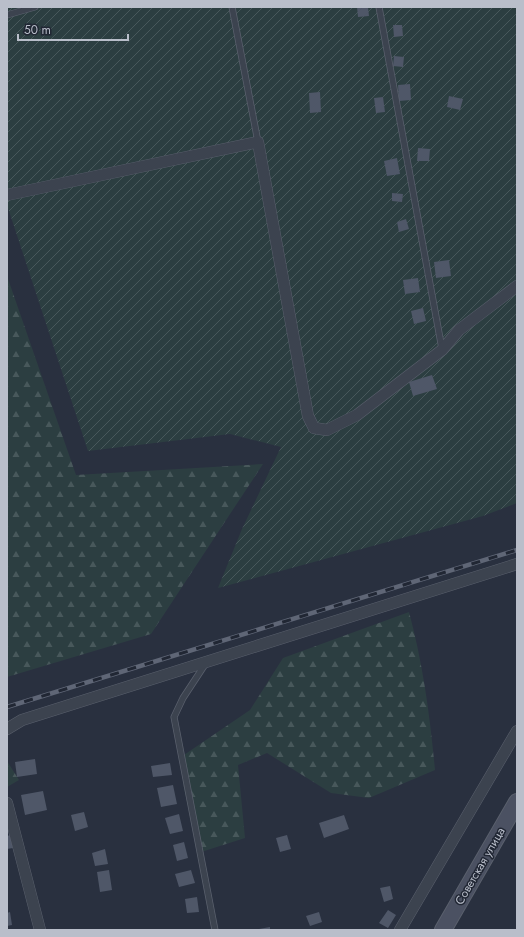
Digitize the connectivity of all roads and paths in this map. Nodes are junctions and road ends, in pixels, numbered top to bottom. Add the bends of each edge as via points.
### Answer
1 (35, 7) edge
2 (232, 7) edge
3 (379, 7) edge
4 (7, 15) edge
5 (258, 142) junction
6 (7, 195) edge
7 (517, 286) edge
8 (442, 350) junction
9 (517, 564) edge
10 (207, 661) junction
11 (7, 729) edge
12 (517, 731) edge
13 (517, 802) edge
14 (7, 803) edge
15 (40, 930) edge
16 (215, 930) edge
17 (400, 930) edge
18 (443, 930) edge

1 - 4 lane
2 - 5 lane
3 - 8 lane
5 - 6 street
5 - 8 street via 308,416 314,428 327,430 357,415
7 - 8 street via 459,330
9 - 10 street
10 - 11 street via 22,720
10 - 16 lane via 174,717
12 - 17 street
13 - 18 main road, Советская улица
14 - 15 street

